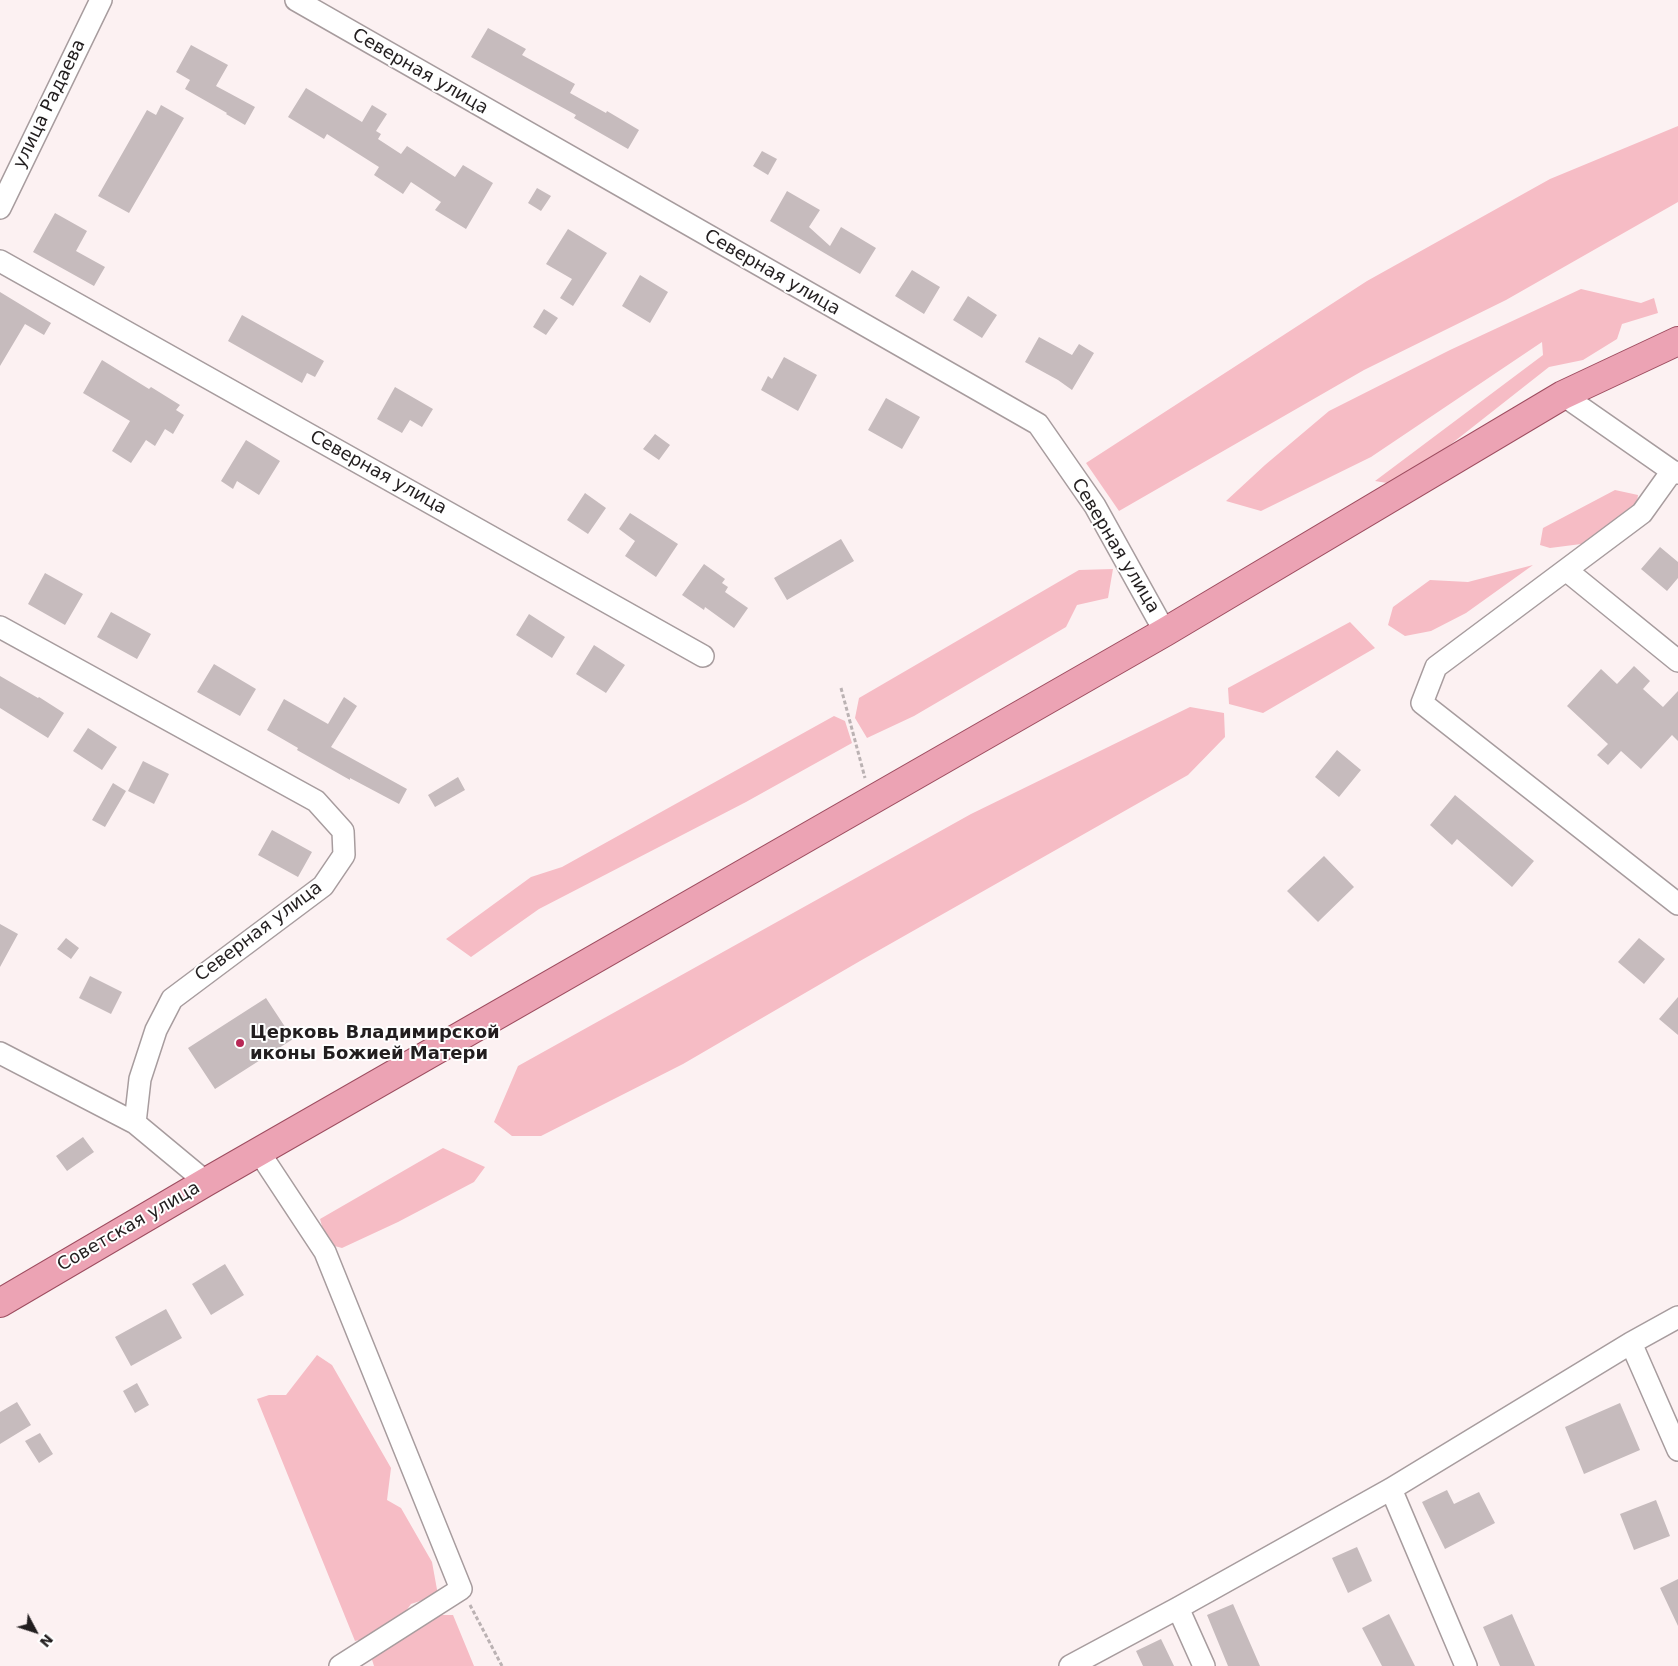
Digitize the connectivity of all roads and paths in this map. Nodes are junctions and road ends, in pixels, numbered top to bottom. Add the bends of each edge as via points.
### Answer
1 (101, 0) edge
2 (296, 0) edge
3 (0, 208) edge
4 (0, 261) edge
5 (1678, 341) edge
6 (1563, 395) junction
7 (1675, 472) edge
8 (1566, 570) junction
9 (0, 627) edge
10 (1165, 632) junction
11 (703, 656) dead end
12 (1678, 661) edge
13 (841, 688) dead end
14 (871, 800) junction
15 (1678, 904) edge
16 (0, 1053) edge
17 (135, 1123) junction
18 (259, 1152) junction
19 (206, 1182) junction
20 (0, 1303) edge
21 (1678, 1317) edge
22 (1631, 1343) junction
23 (1678, 1450) edge
24 (1391, 1489) junction
25 (461, 1589) junction
26 (1178, 1608) junction
27 (340, 1666) edge
28 (502, 1666) edge
29 (1070, 1666) edge
30 (1204, 1666) edge
31 (1466, 1666) edge

1 - 3 street, улица Радаева
2 - 10 street, Северная улица via 1038,424 1095,506
4 - 11 street, Северная улица
5 - 6 main road, Советская улица
6 - 7 street
6 - 10 main road, Советская улица
7 - 8 street via 1642,513
8 - 12 street
8 - 15 street via 1436,667 1422,703
9 - 17 street, Северная улица via 316,801 343,832 344,855 323,886 172,999 156,1030 140,1079
10 - 14 main road, Советская улица
13 - 14 path
14 - 18 main road, Советская улица
16 - 17 street
17 - 19 street
18 - 19 main road, Советская улица
18 - 25 street via 325,1252
19 - 20 main road, Советская улица
21 - 22 street
22 - 23 street
22 - 24 street
24 - 26 street
24 - 31 street
25 - 27 street
25 - 28 path
26 - 29 street
26 - 30 street

